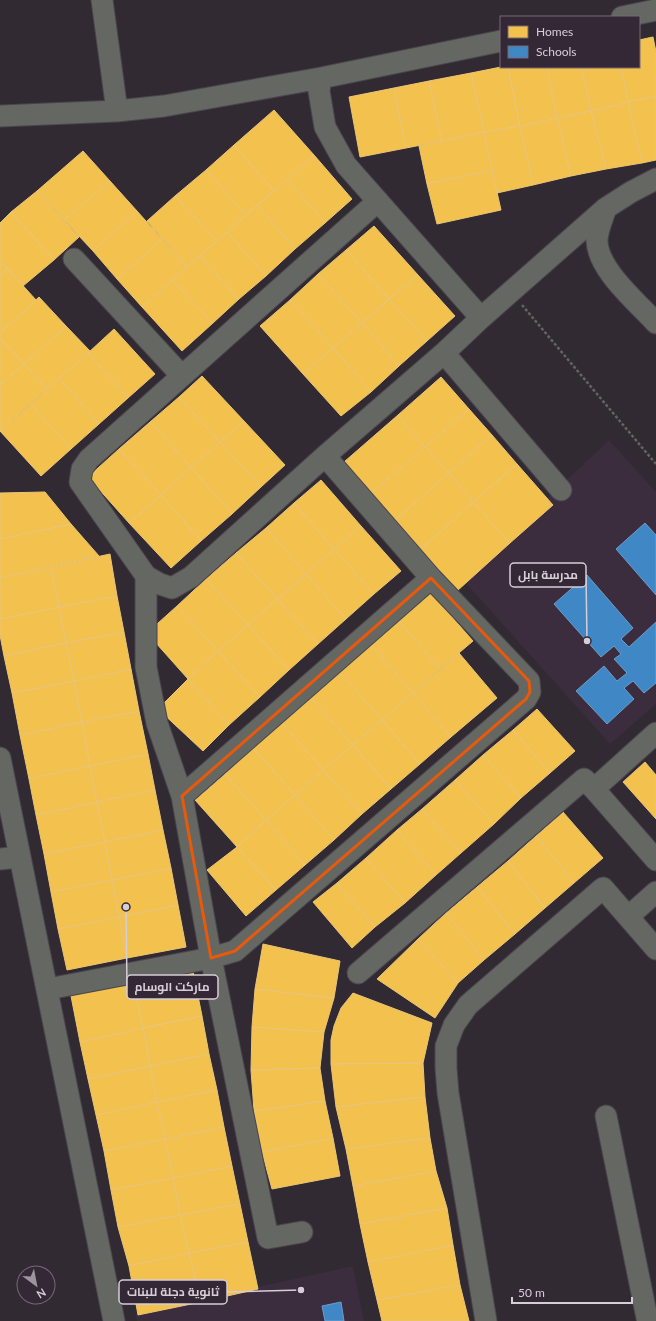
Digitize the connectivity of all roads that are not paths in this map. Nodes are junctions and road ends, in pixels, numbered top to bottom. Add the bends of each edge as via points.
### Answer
1 (102, 0) edge
2 (656, 10) edge
3 (627, 16) edge
4 (500, 41) edge
5 (321, 78) junction
6 (118, 111) junction
7 (0, 116) edge
8 (656, 179) edge
9 (378, 201) junction
10 (606, 208) junction
11 (74, 259) dead end
12 (481, 318) junction
13 (656, 323) edge
14 (444, 353) junction
15 (181, 375) junction
16 (325, 456) junction
17 (561, 490) dead end
18 (146, 576) junction
19 (431, 578) junction
20 (656, 734) edge
21 (0, 758) edge
22 (594, 790) junction
23 (182, 796) junction
24 (20, 857) junction
25 (0, 859) edge
26 (656, 860) edge
27 (656, 892) edge
28 (629, 916) junction
29 (656, 949) edge
30 (211, 958) junction
31 (358, 973) dead end
32 (48, 989) junction
33 (606, 1116) dead end
34 (302, 1232) dead end
35 (645, 1318) edge
36 (114, 1321) edge
37 (486, 1321) edge

1 - 6 street
2 - 3 street
4 - 5 street
5 - 6 street via 164,106
5 - 9 street via 319,91 325,127 346,166
6 - 7 street
8 - 10 street
9 - 12 street
9 - 15 street
10 - 12 street
10 - 13 street via 597,240 602,261
11 - 15 street
12 - 14 street
14 - 16 street
14 - 17 street
15 - 18 street via 89,459 82,469 80,482
16 - 18 street via 191,577 172,588
16 - 19 street
18 - 23 street via 146,667 158,723
19 - 23 street
19 - 30 street via 529,681 530,692 520,704 235,951
20 - 22 street
21 - 24 street
22 - 26 street
22 - 31 street via 584,779
23 - 30 street
24 - 25 street
24 - 32 street
27 - 28 street
28 - 29 street
28 - 37 street via 603,888 468,1005 454,1025 446,1046 448,1093
30 - 32 street
30 - 34 street via 268,1238
32 - 36 street
33 - 35 street

